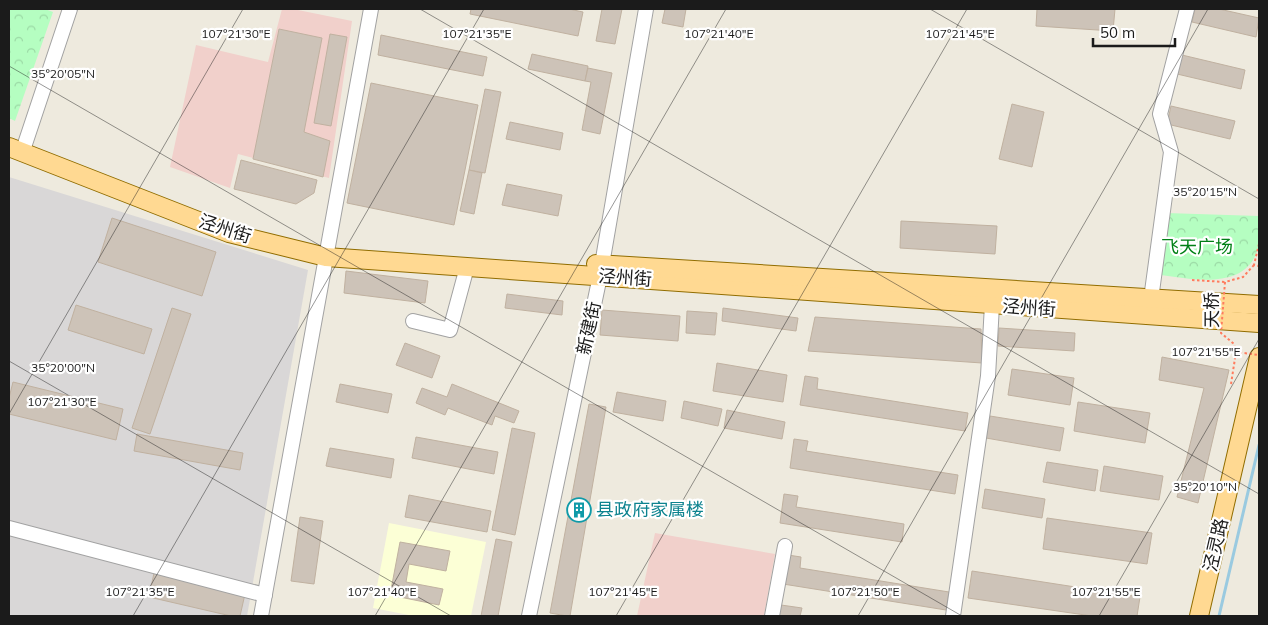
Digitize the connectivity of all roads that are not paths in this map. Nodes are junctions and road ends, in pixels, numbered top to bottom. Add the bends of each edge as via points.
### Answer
1 (70, 9) edge
2 (371, 9) edge
3 (646, 9) edge
4 (1187, 9) edge
5 (9, 134) edge
6 (19, 147) edge
7 (327, 251) junction
8 (467, 267) junction
9 (600, 270) junction
10 (1151, 299) junction
11 (992, 305) junction
12 (1259, 305) edge
13 (413, 321) dead end
14 (1259, 323) edge
15 (1259, 356) edge
16 (9, 528) edge
17 (785, 546) dead end
18 (265, 595) junction
19 (261, 616) edge
20 (529, 616) edge
21 (772, 616) edge
22 (953, 616) edge
23 (1200, 616) edge

1 - 6 street
2 - 7 street
3 - 9 street, 新建街
4 - 10 street via 1160,114 1171,152
5 - 6 main road, 泾州街
6 - 7 main road, 泾州街
7 - 8 main road, 泾州街
7 - 9 main road, 泾州街
7 - 18 street
8 - 9 main road, 泾州街
8 - 13 street via 450,330
9 - 10 main road, 泾州街
9 - 11 main road, 泾州街
9 - 20 street, 新建街
10 - 12 main road, 泾州街
11 - 14 main road, 泾州街
11 - 22 street via 988,376
15 - 23 main road, 泾灵路
16 - 18 street
17 - 21 street
18 - 19 street

